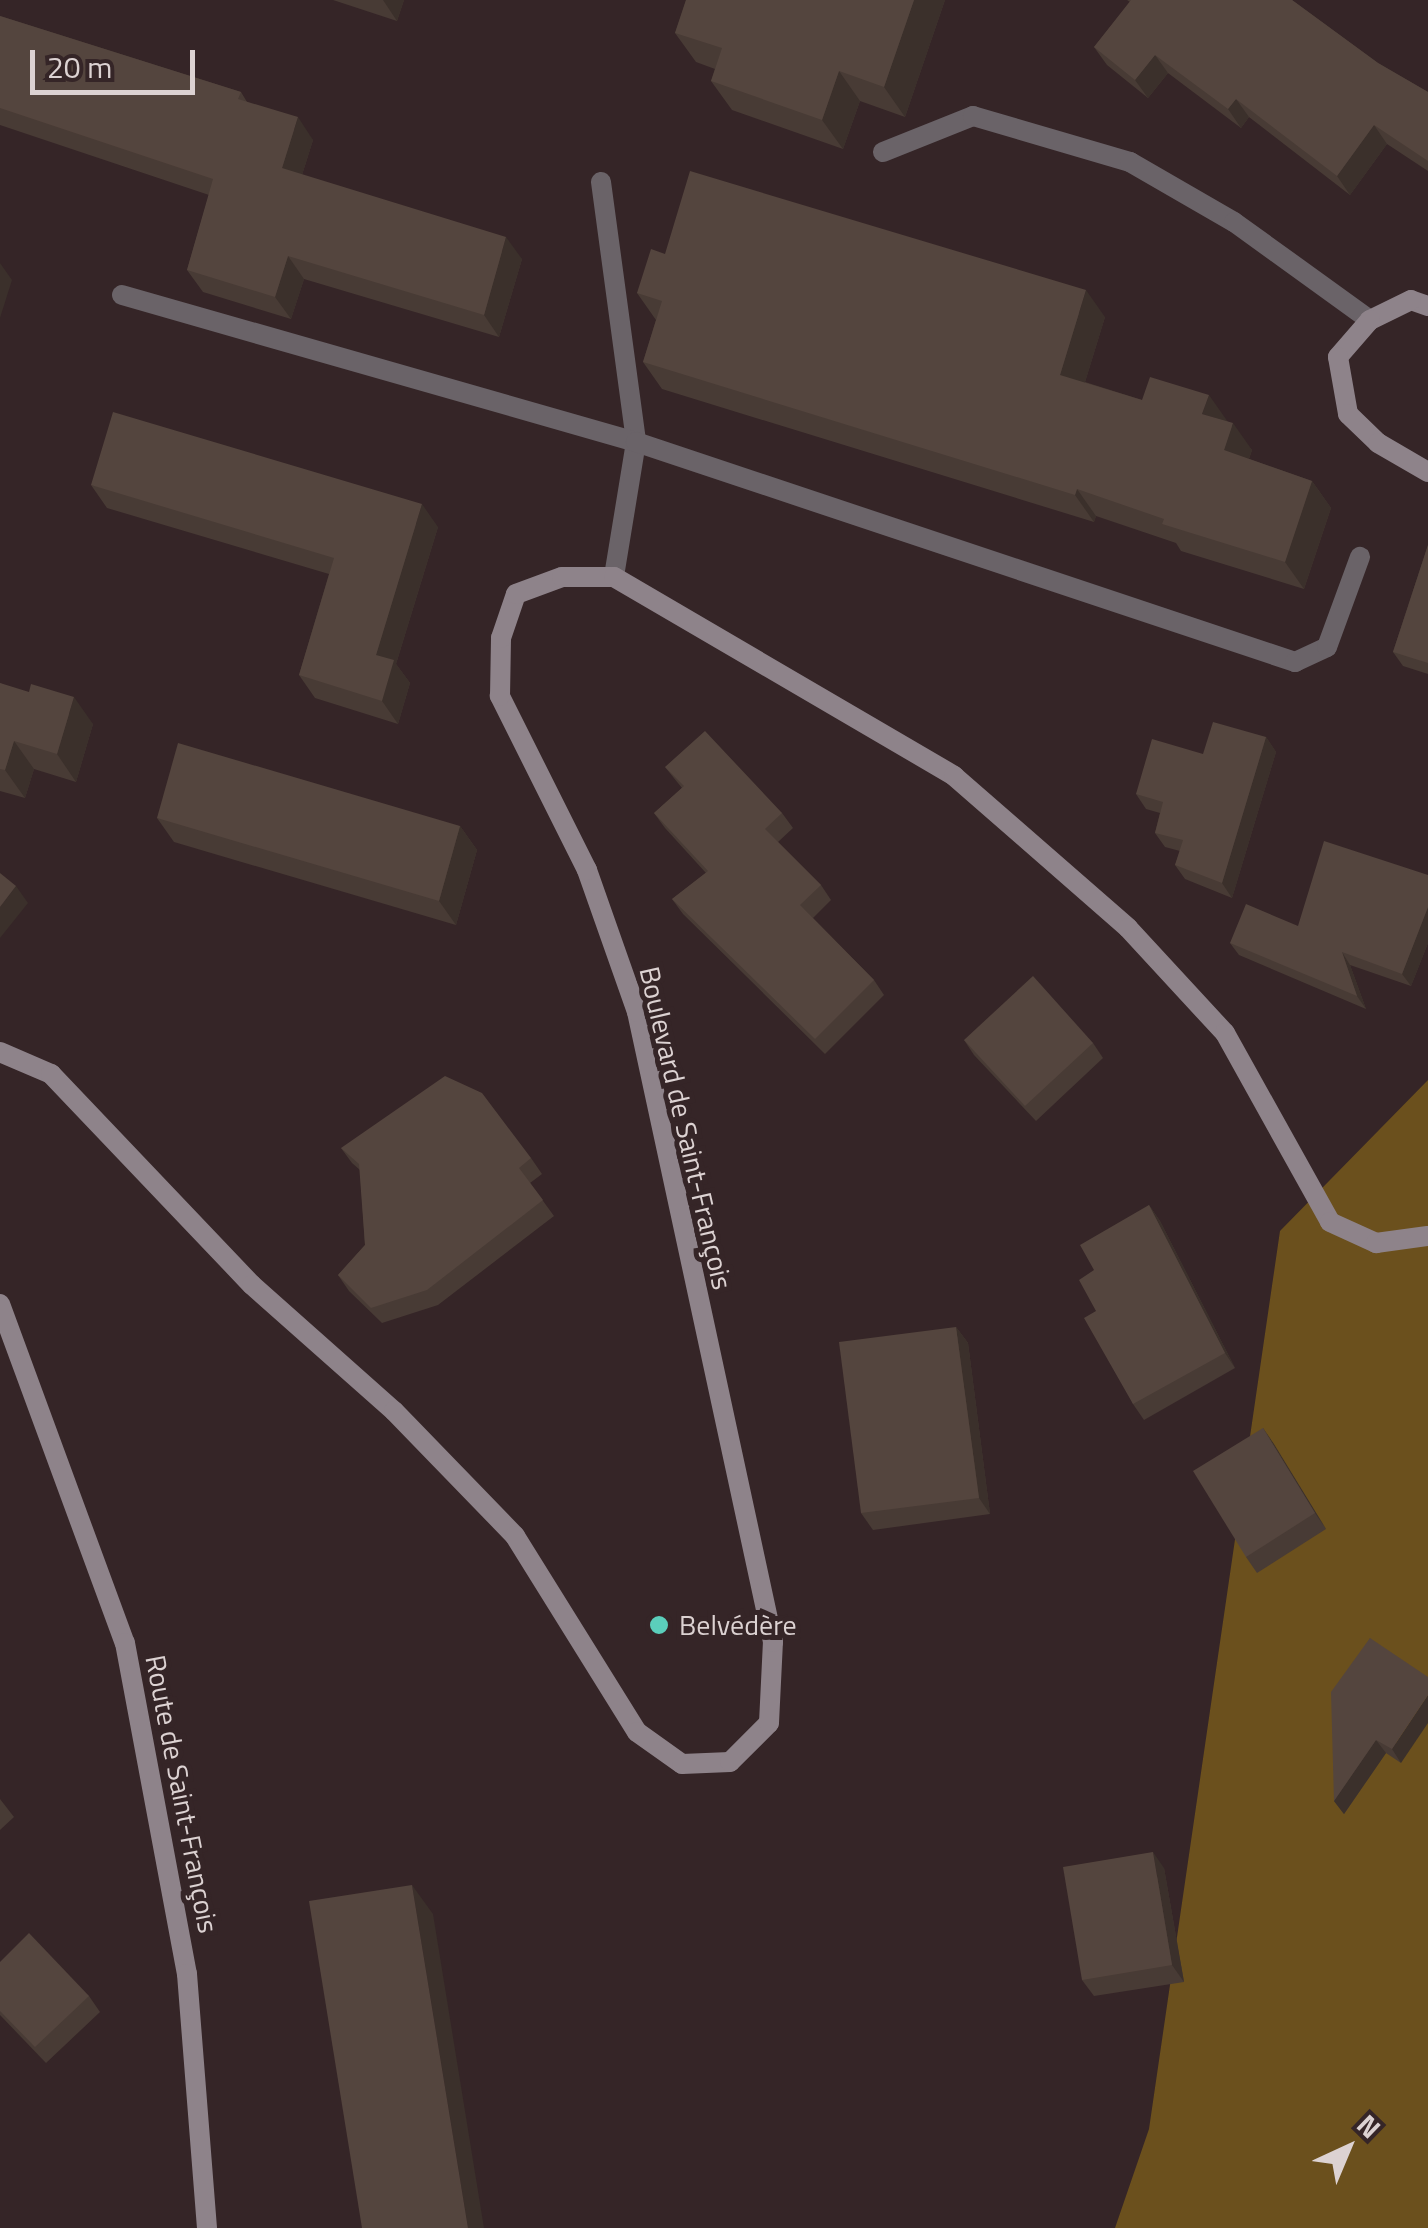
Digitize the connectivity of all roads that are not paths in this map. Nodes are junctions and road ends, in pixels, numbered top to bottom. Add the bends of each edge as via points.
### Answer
1 (882, 152) dead end
2 (600, 182) dead end
3 (122, 295) dead end
4 (1428, 306) edge
5 (1370, 320) junction
6 (636, 442) junction
7 (1428, 472) edge
8 (1360, 556) dead end
9 (614, 577) junction
10 (0, 1052) edge
11 (1428, 1236) edge
12 (0, 1304) edge
13 (207, 2228) edge

1 - 5 lane via 973,116 1130,162 1234,222
2 - 6 lane
3 - 6 lane
4 - 5 main road via 1411,300
5 - 7 main road via 1338,358 1348,414 1378,444
6 - 8 lane via 1296,662 1328,647
6 - 9 lane
9 - 10 main road, Boulevard de Saint-François via 562,577 516,594 501,638 500,696 588,870 636,1012 773,1642 769,1723 730,1762 682,1764 637,1732 516,1536 394,1410 252,1284 51,1074
9 - 11 main road via 954,776 1128,928 1225,1033 1330,1222 1376,1243
12 - 13 main road, Route de Saint-François via 125,1642 187,1974

